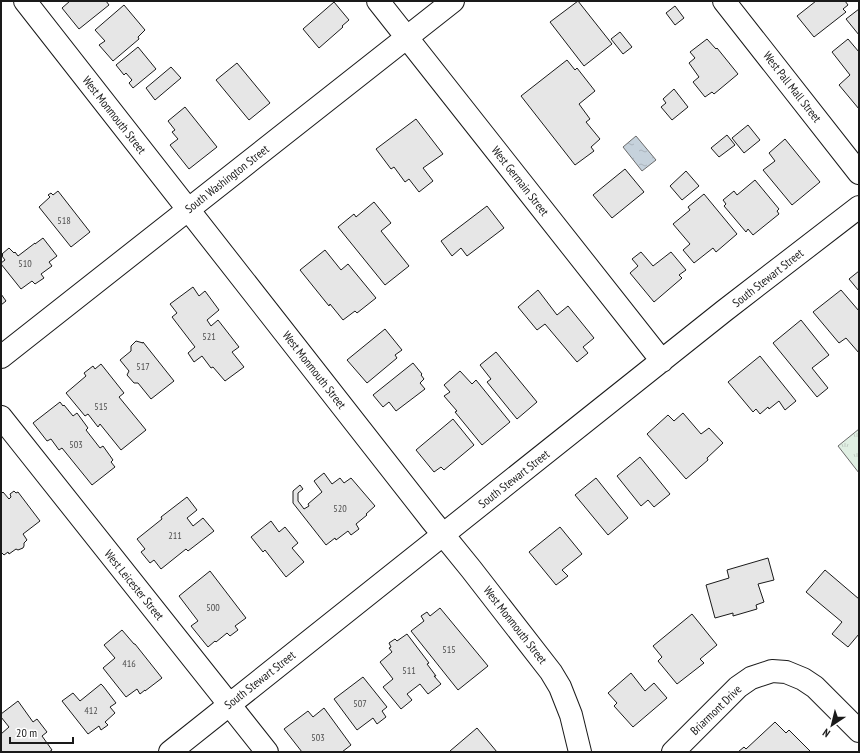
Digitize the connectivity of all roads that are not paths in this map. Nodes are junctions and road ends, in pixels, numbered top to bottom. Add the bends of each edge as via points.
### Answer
1 (25, 1) edge
2 (378, 1) edge
3 (453, 1) edge
4 (724, 1) edge
5 (407, 37) junction
6 (859, 173) edge
7 (859, 207) edge
8 (188, 210) junction
9 (1, 357) edge
10 (662, 361) junction
11 (1, 417) edge
12 (443, 535) junction
13 (229, 705) junction
14 (859, 731) edge
15 (170, 752) edge
16 (267, 752) edge
17 (580, 752) edge
18 (673, 752) edge

1 - 8 street, West Monmouth Street
2 - 5 street, West Germain Street
3 - 5 street, South Washington Street
4 - 6 street, West Pall Mall Street
5 - 8 street, South Washington Street
5 - 10 street, West Germain Street
7 - 10 street, South Stewart Street
8 - 9 street, South Washington Street
8 - 12 street, West Monmouth Street
10 - 12 street, South Stewart Street
11 - 13 street, West Leicester Street
12 - 13 street, South Stewart Street
12 - 17 street, West Monmouth Street via 551,672 571,715
13 - 15 street, South Stewart Street
13 - 16 street, West Leicester Street
14 - 18 street, Briarmont Drive via 815,687 786,672 772,671 751,678 738,687

